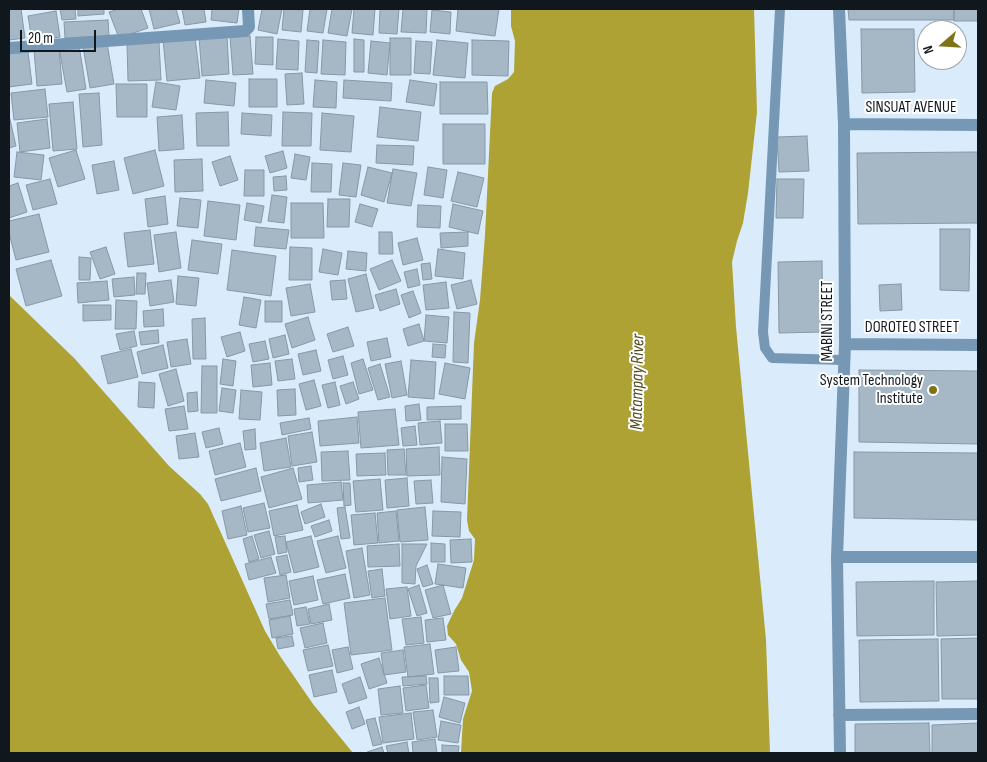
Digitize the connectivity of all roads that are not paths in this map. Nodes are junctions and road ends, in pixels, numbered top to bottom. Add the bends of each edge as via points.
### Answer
1 (248, 9) edge
2 (780, 9) edge
3 (838, 9) edge
4 (9, 48) edge
5 (844, 124) junction
6 (978, 125) edge
7 (845, 344) junction
8 (978, 345) edge
9 (844, 360) junction
10 (837, 557) junction
11 (978, 557) edge
12 (978, 714) edge
13 (839, 715) junction
14 (840, 753) edge

1 - 4 street via 249,27 245,31
2 - 9 lane via 763,332 765,348 772,358
3 - 5 street, MABINI STREET
5 - 6 street, SINSUAT AVENUE
5 - 7 street, MABINI STREET
7 - 8 street, DOROTEO STREET
7 - 9 street, MABINI STREET
9 - 10 street, MABINI STREET
10 - 11 street
10 - 13 street, MABINI STREET
12 - 13 street
13 - 14 street, MABINI STREET

